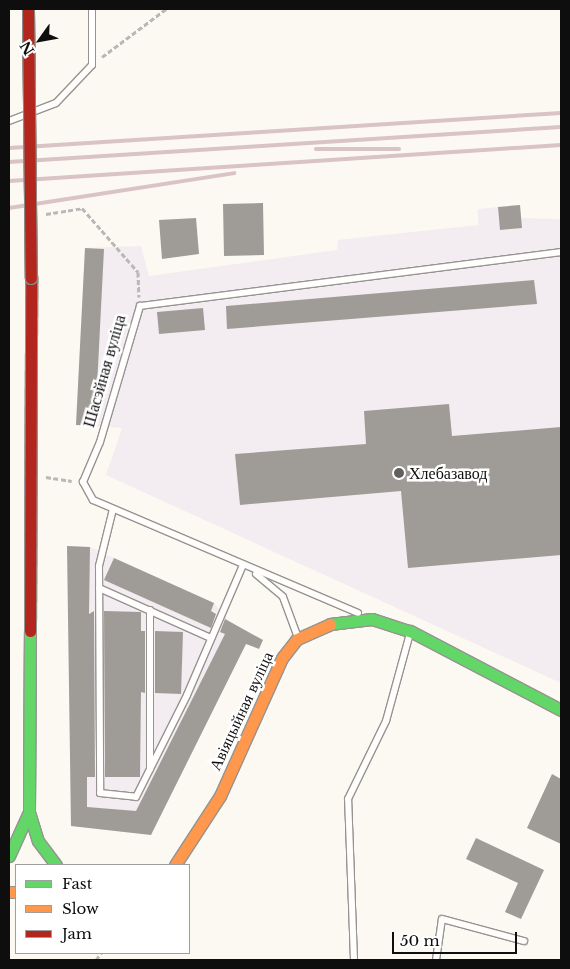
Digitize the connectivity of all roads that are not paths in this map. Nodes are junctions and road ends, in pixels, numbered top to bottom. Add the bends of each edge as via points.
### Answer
1 (28, 9) edge
2 (92, 9) edge
3 (9, 121) edge
4 (561, 252) edge
5 (113, 509) junction
6 (242, 564) junction
7 (99, 588) junction
8 (150, 610) junction
9 (372, 619) junction
10 (410, 631) junction
11 (211, 638) junction
12 (297, 639) junction
13 (561, 710) edge
14 (150, 770) junction
15 (29, 812) junction
16 (9, 856) edge
17 (55, 864) edge
18 (176, 864) edge
19 (524, 940) dead end
20 (354, 960) edge
21 (436, 960) edge

1 - 15 main road, bridge via 33,532
2 - 3 lane via 92,65 56,103
4 - 5 lane, Шасэйная вуліца via 140,306 100,442 83,482 93,500
5 - 6 lane
5 - 7 lane via 99,566
6 - 9 lane
6 - 11 lane
6 - 12 lane via 269,582 283,597 296,628
7 - 8 lane
7 - 14 lane via 100,793 136,797
8 - 11 lane
8 - 14 lane
9 - 10 main road, Авіяцыйная вуліца
9 - 12 main road, Авіяцыйная вуліца via 342,620 317,627
10 - 13 main road, Авіяцыйная вуліца
10 - 20 lane via 386,721 348,799
11 - 14 lane
12 - 18 main road, Авіяцыйная вуліца via 282,658 220,796
15 - 16 main road
15 - 17 main road via 38,841
19 - 21 lane via 442,919

